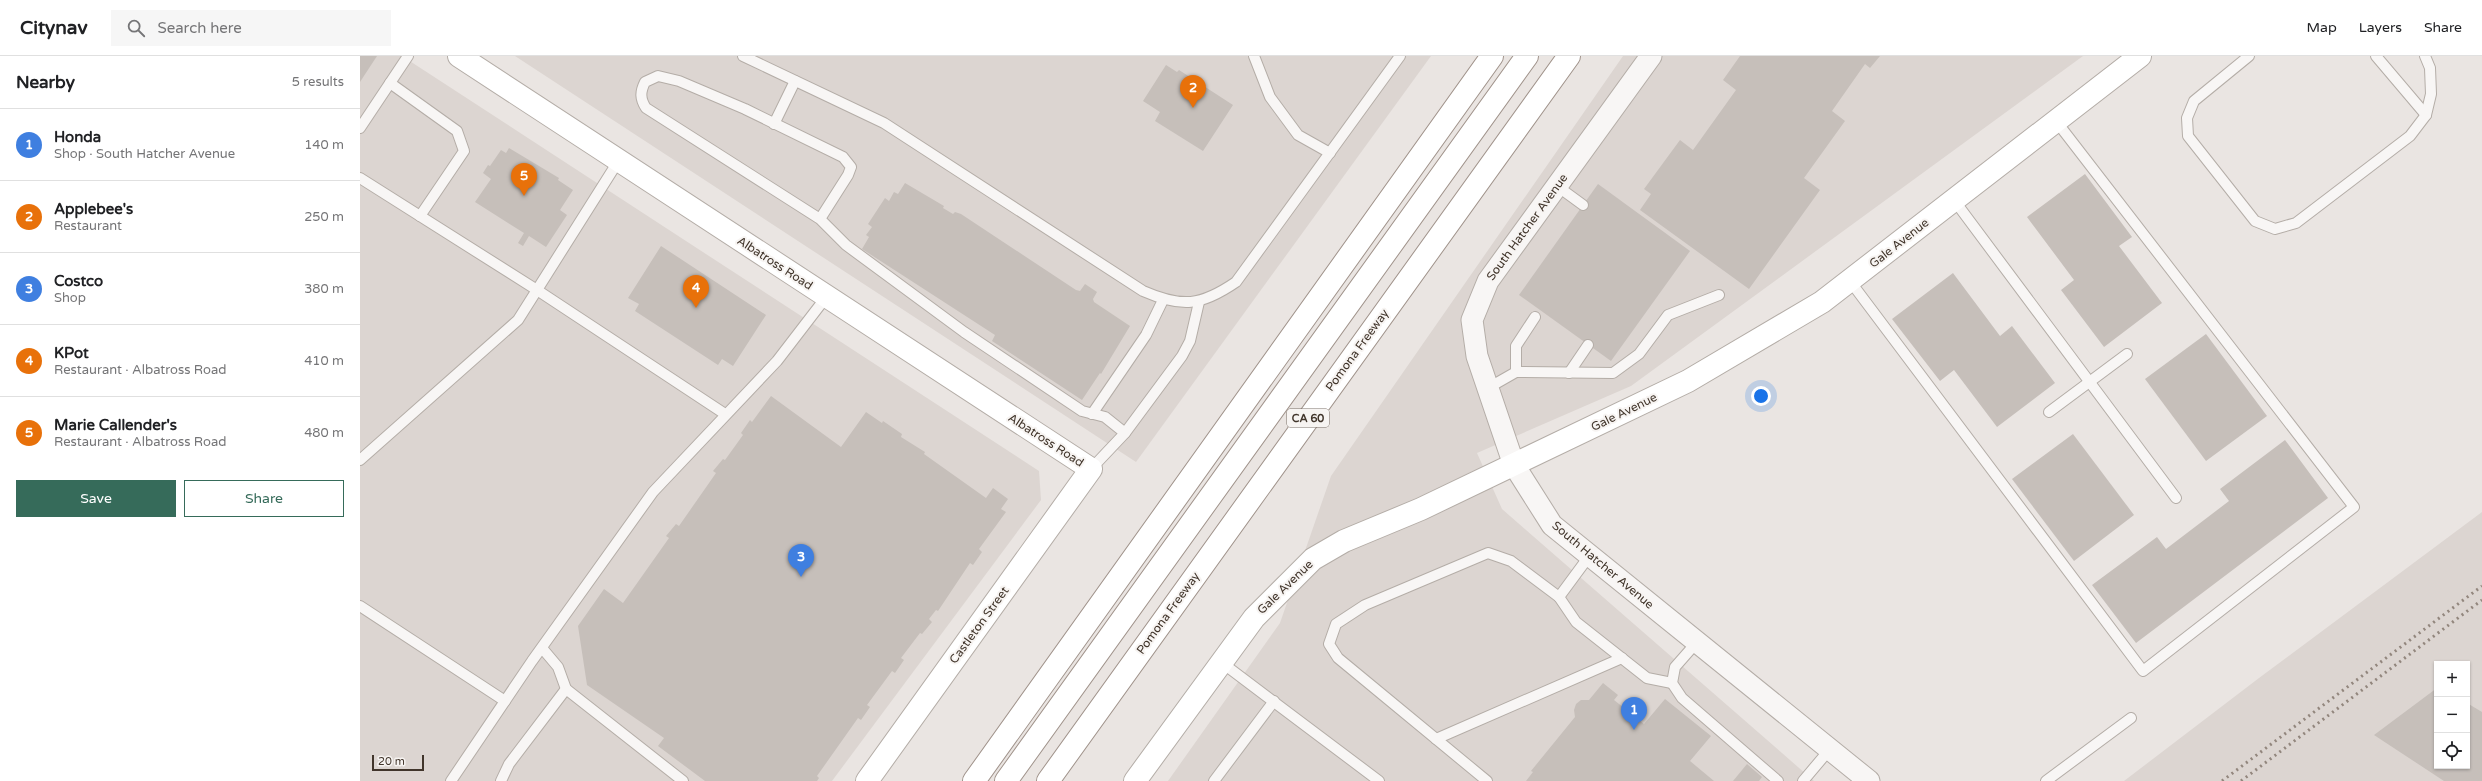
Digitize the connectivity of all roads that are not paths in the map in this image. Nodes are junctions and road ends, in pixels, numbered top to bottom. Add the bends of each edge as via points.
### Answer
1 (408, 56) edge
2 (459, 56) edge
3 (743, 56) edge
4 (1254, 56) edge
5 (1400, 56) edge
6 (1492, 56) edge
7 (1527, 56) edge
8 (1542, 56) edge
9 (1569, 56) edge
10 (1651, 56) edge
11 (2140, 56) edge
12 (2249, 56) edge
13 (2376, 56) edge
14 (2425, 56) edge
15 (795, 81) junction
16 (390, 83) junction
17 (2426, 115) junction
18 (2056, 121) junction
19 (774, 124) junction
20 (360, 128) edge
21 (1330, 153) junction
22 (619, 160) junction
23 (360, 178) edge
24 (1557, 186) junction
25 (1954, 200) junction
26 (1583, 205) dead end
27 (420, 216) junction
28 (820, 219) junction
29 (1850, 281) junction
30 (537, 290) junction
31 (1719, 295) dead end
32 (827, 296) junction
33 (1163, 300) junction
34 (1199, 302) junction
35 (1535, 317) dead end
36 (1588, 345) dead end
37 (2127, 354) dead end
38 (1516, 372) junction
39 (1569, 373) junction
40 (2090, 381) junction
41 (1488, 388) junction
42 (2050, 412) dead end
43 (725, 414) junction
44 (1092, 414) junction
45 (1125, 433) junction
46 (360, 460) edge
47 (1514, 465) junction
48 (1091, 469) junction
49 (2176, 498) dead end
50 (1590, 555) junction
51 (1559, 597) junction
52 (360, 606) edge
53 (1697, 642) junction
54 (542, 648) junction
55 (1622, 658) junction
56 (1221, 662) junction
57 (1672, 683) junction
58 (566, 689) junction
59 (1274, 700) junction
60 (505, 701) junction
61 (2131, 718) dead end
62 (1436, 739) junction
63 (1830, 749) junction
64 (451, 781) edge
65 (500, 781) edge
66 (683, 781) edge
67 (868, 781) edge
68 (974, 781) edge
69 (1006, 781) edge
70 (1021, 781) edge
71 (1048, 781) edge
72 (1135, 781) edge
73 (1214, 781) edge
74 (1379, 781) edge
75 (1487, 781) edge
76 (1778, 781) edge
77 (1803, 781) edge
78 (1869, 781) edge
79 (2046, 781) edge

1 - 16 lane
2 - 22 main road, Albatross Road
3 - 15 lane
4 - 21 lane via 1270,97 1298,135
5 - 21 lane
6 - 68 main road
7 - 69 main road
8 - 70 main road
9 - 71 main road, Pomona Freeway / CA 60
10 - 24 street, South Hatcher Avenue
11 - 18 main road, Gale Avenue
12 - 17 lane via 2194,101 2187,118 2188,136 2255,221 2275,229 2296,223 2410,136
13 - 17 lane
14 - 17 lane via 2430,68 2431,94
15 - 19 lane
15 - 33 lane via 897,130 1143,291
16 - 20 lane
16 - 27 lane via 457,131 464,151
18 - 25 main road, Gale Avenue
18 - 29 lane via 2354,507 2143,671
19 - 28 lane via 843,158 851,167 848,176
19 - 28 lane via 679,81 658,76 645,82 641,91 642,102 646,108
21 - 34 lane via 1236,282
22 - 30 lane
22 - 32 main road, Albatross Road
23 - 27 lane
24 - 26 lane
24 - 41 street, South Hatcher Avenue via 1488,281 1472,320 1477,356
25 - 29 main road, Gale Avenue
25 - 40 lane
27 - 30 lane
28 - 44 lane via 846,245 964,332 1082,411
29 - 47 main road, Gale Avenue via 1822,302 1688,381
30 - 43 lane
30 - 46 lane via 518,320
31 - 39 lane via 1668,315 1639,354 1613,374
32 - 43 lane via 777,361
32 - 48 main road, Albatross Road
33 - 34 lane
33 - 44 lane via 1146,335
34 - 45 lane via 1190,341 1182,356
35 - 38 lane via 1516,346
36 - 39 lane
37 - 40 lane
38 - 39 lane
38 - 41 lane
40 - 42 lane
40 - 49 lane
41 - 47 street, South Hatcher Avenue
43 - 54 lane via 653,492
44 - 45 lane via 1105,417
45 - 48 lane
47 - 50 street, South Hatcher Avenue via 1552,525
47 - 56 main road, Gale Avenue via 1344,541 1312,559 1254,618
48 - 67 main road, Castleton Street
50 - 51 lane
50 - 53 street, South Hatcher Avenue
51 - 55 lane via 1576,622
51 - 62 lane via 1511,561 1488,553 1365,605 1336,624 1329,644 1338,658
52 - 60 lane
53 - 57 lane via 1675,667
53 - 63 street, South Hatcher Avenue
54 - 58 lane via 558,667
54 - 60 lane
55 - 57 lane via 1648,678
55 - 62 lane
56 - 59 lane
56 - 72 main road, Gale Avenue
57 - 76 lane via 1682,698
58 - 65 lane via 509,764
58 - 66 lane
59 - 73 lane
59 - 74 lane
60 - 64 lane
61 - 79 lane
62 - 75 lane
63 - 77 lane
63 - 78 street, South Hatcher Avenue

